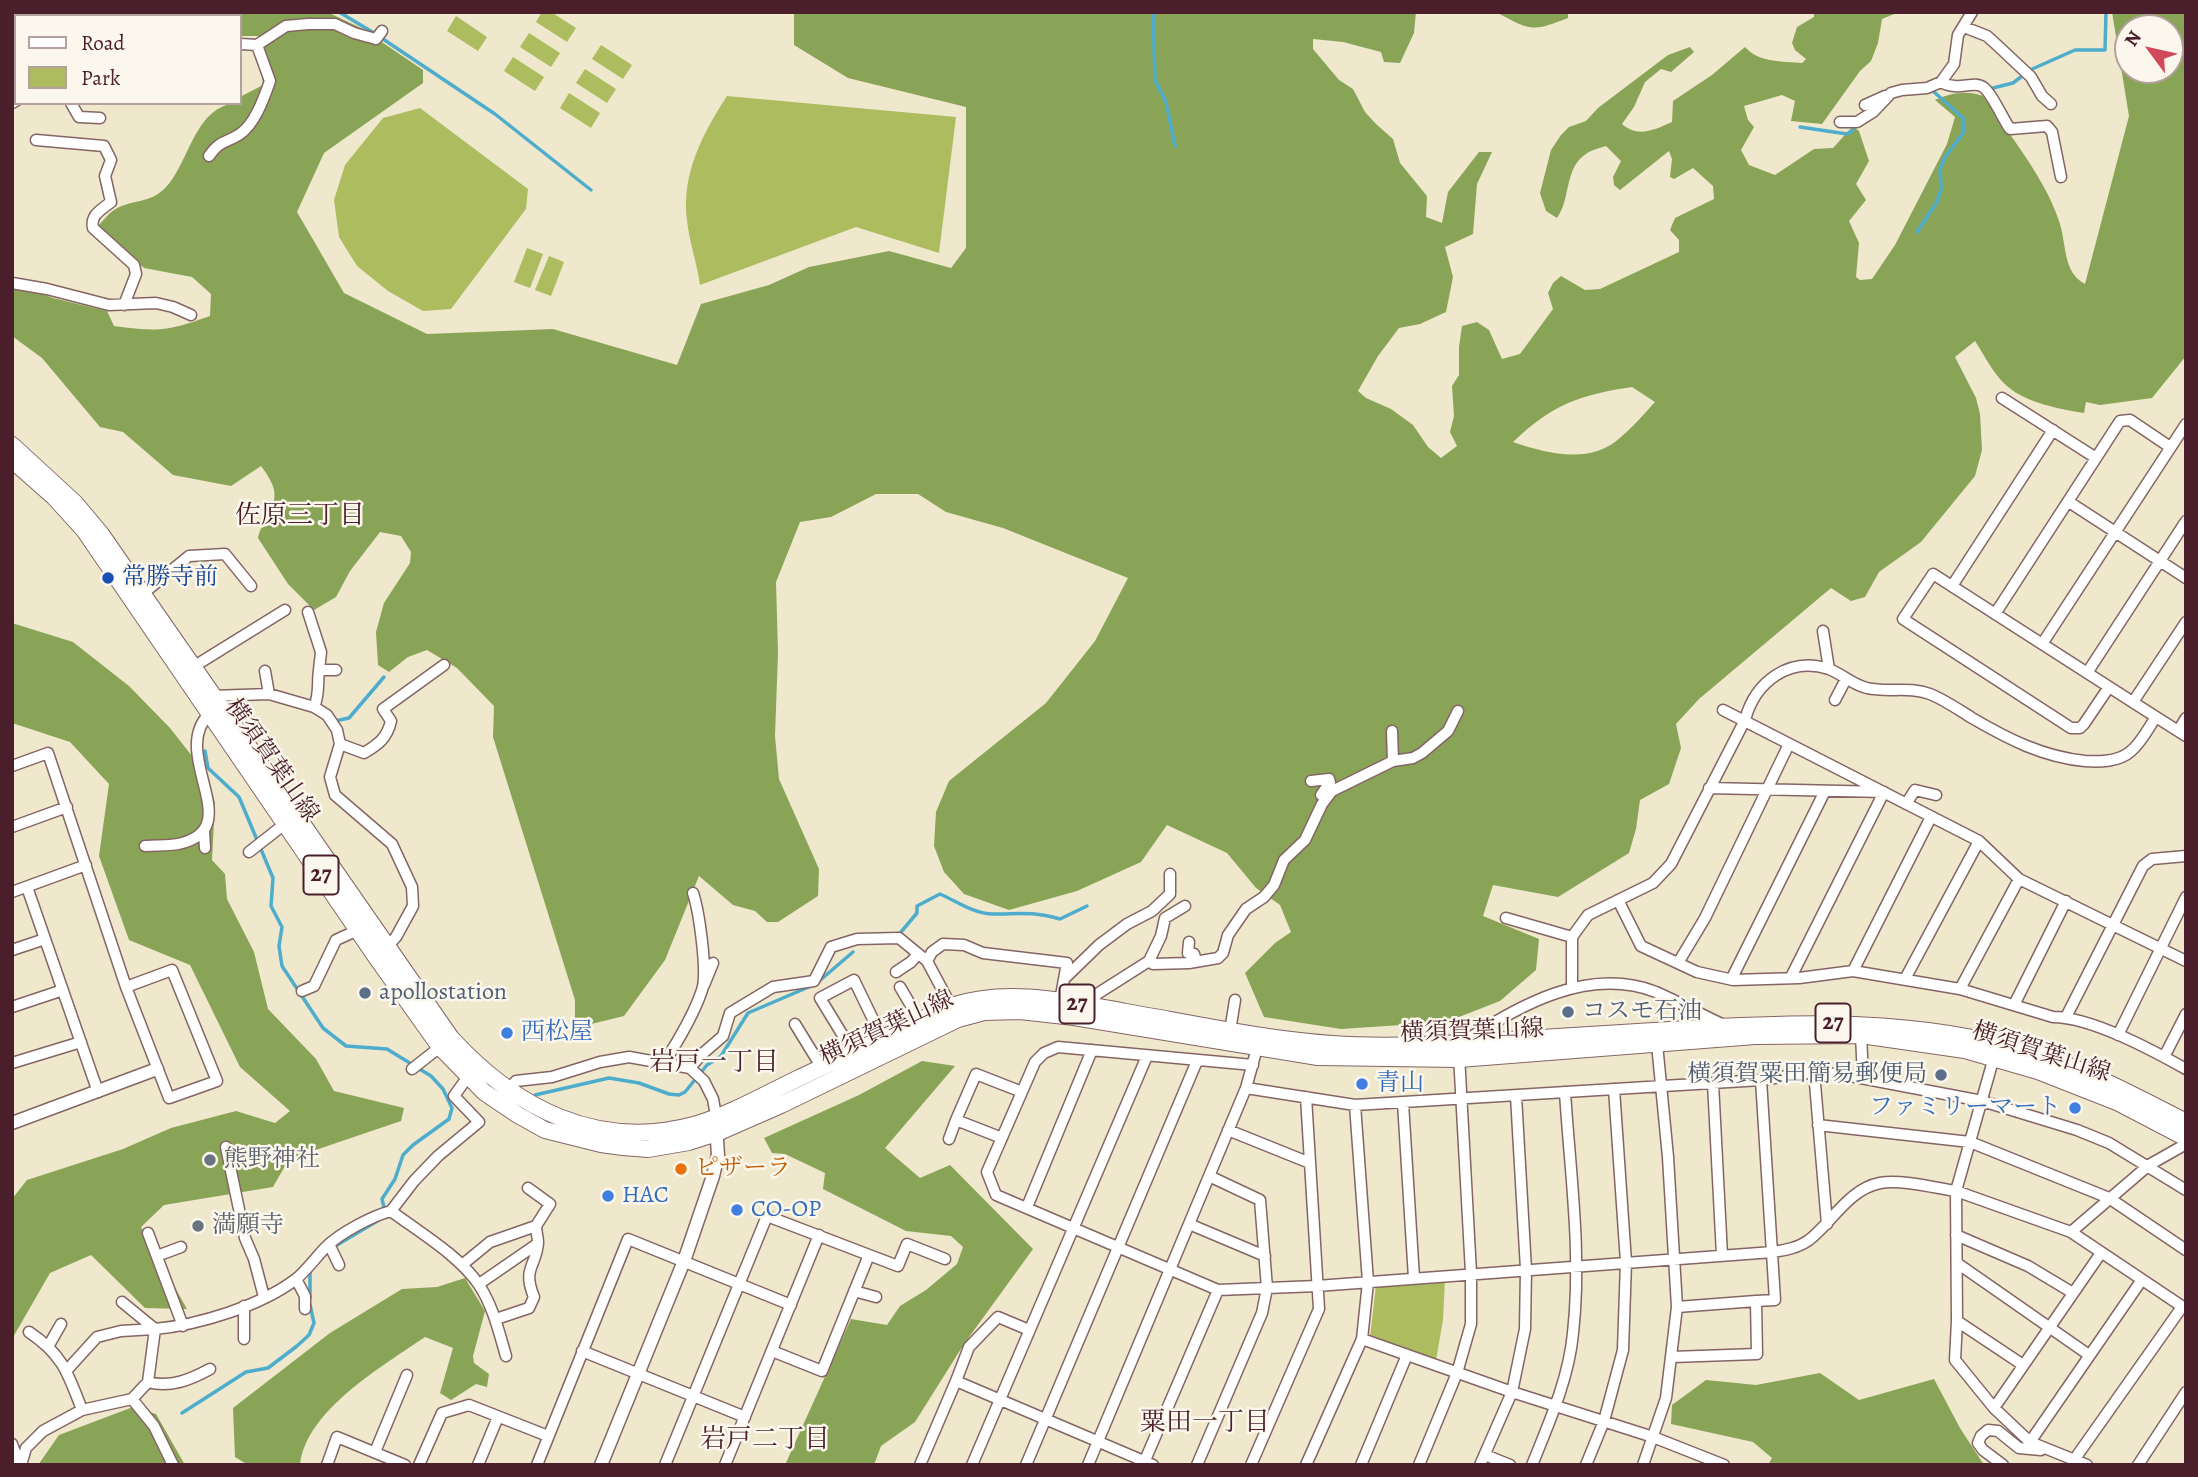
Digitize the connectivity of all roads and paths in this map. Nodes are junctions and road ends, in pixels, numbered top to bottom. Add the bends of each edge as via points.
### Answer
1 (1972, 12) edge
2 (1964, 27) junction
3 (382, 31) dead end
4 (242, 44) edge
5 (257, 45) junction
6 (1941, 82) junction
7 (1891, 93) junction
8 (2051, 104) dead end
9 (72, 105) edge
10 (1865, 105) dead end
11 (100, 118) dead end
12 (1840, 122) dead end
13 (36, 140) dead end
14 (209, 156) dead end
15 (2061, 177) dead end
16 (12, 283) edge
17 (124, 305) junction
18 (191, 315) dead end
19 (2002, 398) dead end
20 (2186, 424) edge
21 (2053, 430) junction
22 (12, 445) edge
23 (2170, 447) junction
24 (2096, 458) junction
25 (12, 460) edge
26 (2069, 502) junction
27 (2186, 521) edge
28 (2115, 532) junction
29 (2160, 561) junction
30 (2186, 578) edge
31 (251, 586) dead end
32 (1952, 586) junction
33 (138, 597) junction
34 (285, 610) dead end
35 (308, 612) dead end
36 (1995, 614) junction
37 (2186, 622) edge
38 (1823, 631) dead end
39 (2042, 644) junction
40 (444, 665) dead end
41 (193, 667) junction
42 (1829, 669) junction
43 (319, 670) junction
44 (336, 670) dead end
45 (265, 671) dead end
46 (2087, 673) junction
47 (1846, 680) junction
48 (2109, 687) junction
49 (269, 694) junction
50 (212, 696) junction
51 (1835, 700) dead end
52 (2133, 702) junction
53 (314, 707) junction
54 (1723, 710) dead end
55 (1458, 711) dead end
56 (210, 713) junction
57 (2156, 717) junction
58 (2186, 718) edge
59 (1745, 720) junction
60 (1392, 731) dead end
61 (2182, 733) edge
62 (340, 744) junction
63 (1789, 744) junction
64 (1393, 761) junction
65 (12, 766) edge
66 (1311, 781) dead end
67 (1709, 788) junction
68 (1767, 789) junction
69 (1825, 791) junction
70 (1884, 792) junction
71 (1936, 795) dead end
72 (1322, 804) junction
73 (1906, 804) junction
74 (67, 807) junction
75 (1931, 817) junction
76 (286, 823) junction
77 (12, 827) edge
78 (204, 832) junction
79 (1979, 841) junction
80 (145, 846) dead end
81 (205, 848) dead end
82 (249, 852) dead end
83 (2186, 856) edge
84 (86, 865) junction
85 (1170, 874) dead end
86 (2019, 879) junction
87 (27, 887) junction
88 (12, 892) edge
89 (693, 893) dead end
90 (2186, 897) edge
91 (1618, 900) junction
92 (2066, 901) junction
93 (1185, 906) dead end
94 (1506, 918) dead end
95 (2115, 924) junction
96 (358, 930) junction
97 (1572, 937) junction
98 (45, 939) junction
99 (1189, 942) dead end
100 (387, 947) junction
101 (2160, 948) junction
102 (12, 950) edge
103 (923, 957) junction
104 (1149, 961) junction
105 (2186, 961) edge
106 (713, 963) dead end
107 (1189, 963) junction
108 (1678, 963) junction
109 (1853, 971) junction
110 (896, 972) dead end
111 (1791, 977) junction
112 (1732, 978) junction
113 (1064, 979) junction
114 (1905, 979) junction
115 (126, 986) junction
116 (703, 988) junction
117 (900, 988) dead end
118 (1572, 988) junction
119 (1960, 989) junction
120 (63, 990) junction
121 (303, 991) dead end
122 (1235, 1000) dead end
123 (1060, 1001) junction
124 (2014, 1004) junction
125 (951, 1006) junction
126 (1089, 1006) junction
127 (12, 1007) edge
128 (2186, 1014) edge
129 (2066, 1017) junction
130 (920, 1021) junction
131 (795, 1024) dead end
132 (1727, 1026) junction
133 (1230, 1031) junction
134 (1861, 1035) junction
135 (2118, 1035) junction
136 (882, 1038) junction
137 (81, 1042) junction
138 (1657, 1044) junction
139 (440, 1047) junction
140 (1257, 1048) junction
141 (1092, 1049) junction
142 (1460, 1051) junction
143 (853, 1052) junction
144 (1147, 1056) junction
145 (1994, 1057) junction
146 (2164, 1057) junction
147 (1197, 1060) junction
148 (12, 1063) edge
149 (663, 1063) junction
150 (1253, 1065) junction
151 (690, 1068) junction
152 (822, 1068) junction
153 (157, 1069) junction
154 (412, 1069) dead end
155 (2186, 1069) edge
156 (472, 1071) junction
157 (1814, 1072) junction
158 (1863, 1078) junction
159 (1761, 1080) junction
160 (1713, 1083) junction
161 (1660, 1086) junction
162 (1246, 1088) junction
163 (1614, 1088) junction
164 (507, 1090) junction
165 (98, 1092) junction
166 (1022, 1092) junction
167 (1564, 1092) junction
168 (1516, 1096) junction
169 (1306, 1097) junction
170 (1461, 1100) junction
171 (1982, 1101) junction
172 (1403, 1103) junction
173 (1355, 1105) junction
174 (956, 1120) junction
175 (2186, 1122) edge
176 (12, 1123) edge
177 (716, 1125) junction
178 (1818, 1125) junction
179 (1228, 1129) junction
180 (1002, 1138) junction
181 (949, 1139) dead end
182 (2186, 1141) edge
183 (1970, 1142) junction
184 (226, 1147) dead end
185 (1310, 1163) junction
186 (2149, 1165) junction
187 (1209, 1176) junction
188 (528, 1188) dead end
189 (2186, 1190) edge
190 (1956, 1191) junction
191 (2109, 1198) junction
192 (1027, 1206) junction
193 (391, 1211) junction
194 (1189, 1224) junction
195 (1827, 1224) junction
196 (536, 1226) junction
197 (1073, 1227) junction
198 (2071, 1232) junction
199 (148, 1233) dead end
200 (819, 1235) junction
201 (1956, 1236) junction
202 (329, 1244) junction
203 (538, 1244) junction
204 (172, 1246) dead end
205 (1119, 1247) junction
206 (2186, 1250) edge
207 (1773, 1252) junction
208 (2101, 1253) junction
209 (869, 1255) junction
210 (1722, 1255) junction
211 (157, 1256) junction
212 (1265, 1256) junction
213 (945, 1258) dead end
214 (1673, 1258) junction
215 (684, 1262) junction
216 (1626, 1262) junction
217 (1957, 1263) junction
218 (339, 1265) dead end
219 (463, 1265) junction
220 (1577, 1266) junction
221 (1170, 1268) junction
222 (1526, 1269) junction
223 (1471, 1273) junction
224 (1414, 1278) junction
225 (296, 1279) junction
226 (2141, 1280) junction
227 (1368, 1282) junction
228 (479, 1284) junction
229 (739, 1284) junction
230 (1317, 1286) junction
231 (1267, 1288) junction
232 (1218, 1290) junction
233 (854, 1291) junction
234 (2073, 1293) junction
235 (264, 1297) junction
236 (876, 1297) dead end
237 (1756, 1301) junction
238 (122, 1302) dead end
239 (791, 1305) junction
240 (244, 1306) junction
241 (1677, 1307) junction
242 (2184, 1308) edge
243 (305, 1309) dead end
244 (496, 1319) junction
245 (1957, 1321) junction
246 (61, 1324) dead end
247 (183, 1326) junction
248 (2049, 1327) junction
249 (155, 1329) junction
250 (1029, 1330) junction
251 (29, 1332) dead end
252 (244, 1339) dead end
253 (1362, 1339) junction
254 (48, 1345) junction
255 (582, 1351) junction
256 (772, 1351) junction
257 (2089, 1354) junction
258 (1407, 1355) junction
259 (506, 1356) dead end
260 (1672, 1357) junction
261 (2023, 1365) junction
262 (210, 1368) dead end
263 (67, 1370) junction
264 (638, 1373) junction
265 (1457, 1373) junction
266 (407, 1375) dead end
267 (956, 1381) junction
268 (148, 1382) junction
269 (1512, 1391) junction
270 (2186, 1392) edge
271 (693, 1396) junction
272 (1000, 1398) junction
273 (132, 1399) junction
274 (1556, 1405) junction
275 (1994, 1408) junction
276 (82, 1410) junction
277 (498, 1417) junction
278 (745, 1417) junction
279 (1046, 1419) junction
280 (1604, 1421) junction
281 (548, 1436) junction
282 (1653, 1437) junction
283 (1098, 1441) junction
284 (2030, 1442) junction
285 (12, 1444) edge
286 (2051, 1450) junction
287 (374, 1452) junction
288 (1482, 1460) edge
289 (2074, 1460) junction
290 (729, 1464) edge
291 (1147, 1464) edge
292 (21, 1465) edge
293 (173, 1465) edge
294 (327, 1465) edge
295 (405, 1465) edge
296 (419, 1465) edge
297 (478, 1465) edge
298 (537, 1465) edge
299 (601, 1465) edge
300 (665, 1465) edge
301 (920, 1465) edge
302 (972, 1465) edge
303 (1026, 1465) edge
304 (1088, 1465) edge
305 (1197, 1465) edge
306 (1251, 1465) edge
307 (1306, 1465) edge
308 (1361, 1465) edge
309 (1419, 1465) edge
310 (1510, 1465) edge
311 (1532, 1465) edge
312 (1586, 1465) edge
313 (1643, 1465) edge
314 (1724, 1465) edge
315 (2003, 1465) edge
316 (2087, 1465) edge
317 (2138, 1465) edge

1 - 2 street
2 - 6 street via 1958,35 1954,64
2 - 8 street via 1987,36 2031,77
3 - 5 street via 376,39 335,24 286,26
4 - 5 street
5 - 14 street via 270,81 264,99 241,134 217,144
6 - 7 street
6 - 15 street via 1959,88 1984,87 2010,129 2049,128
7 - 10 street
7 - 12 street via 1857,122
9 - 11 street via 79,117
13 - 17 street via 104,146 111,160 105,176 111,202 92,221 93,228 134,265 136,274
16 - 17 street
17 - 18 street via 156,303
19 - 21 street
20 - 23 street
21 - 24 street
21 - 32 street
22 - 33 main road, 横須賀葉山線 / 27 via 82,510
23 - 24 street via 2130,420 2120,421
23 - 28 street
24 - 26 street
25 - 33 main road, 横須賀葉山線 / 27 via 75,519
26 - 28 street
26 - 36 street
27 - 29 street
28 - 29 street
28 - 39 street
29 - 30 street
29 - 46 street
31 - 33 street via 225,554 190,556
32 - 36 street
32 - 48 street via 1933,574 1903,619 2071,728 2084,724
33 - 41 main road, 横須賀葉山線 / 27
33 - 56 main road, 横須賀葉山線 / 27
34 - 41 street
35 - 43 street via 320,652
36 - 39 street
37 - 52 street
38 - 42 street
39 - 46 street
40 - 62 street via 383,709 391,721 388,734 378,745 364,752
41 - 50 main road, 横須賀葉山線 / 27
42 - 47 street
42 - 59 street via 1797,666 1775,674 1749,705
43 - 44 street
43 - 53 street via 320,695
45 - 49 street
46 - 48 street
47 - 51 street
47 - 57 street via 1865,688 1930,694 2039,753 2076,760 2104,762 2131,752
48 - 52 street
49 - 50 street
49 - 53 street
50 - 100 main road, 横須賀葉山線 / 27
52 - 57 street
53 - 62 street via 327,715
54 - 59 street
55 - 64 street via 1436,745 1413,758
56 - 76 main road, 横須賀葉山線 / 27
56 - 78 street via 200,723 195,748 211,814
57 - 61 street
58 - 61 street
59 - 63 street
59 - 67 street
60 - 64 street
62 - 100 street via 330,777 335,795 392,844 412,887 414,906
63 - 68 street
63 - 70 street
64 - 72 street via 1332,790
65 - 74 street via 48,753
66 - 72 street via 1329,779 1320,798
67 - 68 street
67 - 91 street via 1671,864 1653,883
68 - 69 street
68 - 108 street via 1705,918
69 - 70 street
69 - 112 street
70 - 73 street
70 - 111 street
71 - 73 street via 1915,790
72 - 107 street via 1305,841 1284,860 1264,897 1247,909 1228,935 1223,953
73 - 75 street
74 - 77 street
74 - 84 street
75 - 79 street
75 - 109 street
76 - 82 street
76 - 96 main road, 横須賀葉山線 / 27
78 - 80 street via 180,844
78 - 81 street
79 - 86 street
79 - 114 street
83 - 95 street via 2152,859 2143,866
84 - 87 street
84 - 115 street
85 - 113 street via 1170,894 1099,945
86 - 92 street
86 - 119 street
87 - 88 street
87 - 98 street
89 - 116 street via 700,916
90 - 101 street
91 - 97 street via 1588,915
91 - 108 street via 1641,946
92 - 95 street
92 - 124 street
93 - 104 street via 1165,918
94 - 97 street
95 - 101 street
95 - 129 street
96 - 121 street via 336,940 314,986
96 - 139 main road, 横須賀葉山線 / 27
97 - 118 street
98 - 102 street
98 - 120 street
99 - 107 street via 1188,953 1195,957
100 - 156 main road, 横須賀葉山線 / 27
101 - 105 street
101 - 135 street
103 - 110 street
103 - 113 street via 943,944 964,944 983,953 1067,963
103 - 125 street
103 - 151 street via 899,939 857,939 831,947 814,981 773,987 730,1013 723,1036
104 - 107 street
104 - 126 street via 1097,994
106 - 116 street
108 - 112 street via 1697,972
109 - 111 street
109 - 114 street
111 - 112 street
113 - 123 street
114 - 119 street
115 - 153 street
115 - 153 street via 172,970 217,1081 169,1098
116 - 149 street
117 - 130 street
118 - 132 street via 1617,984 1654,991
118 - 142 street via 1505,1016
119 - 124 street
120 - 127 street
120 - 137 street
122 - 133 street
123 - 125 main road, 横須賀葉山線 / 27 via 988,997
123 - 126 main road, 横須賀葉山線 / 27
124 - 129 street
125 - 130 main road, 横須賀葉山線 / 27
126 - 133 main road, 横須賀葉山線 / 27
128 - 146 street
129 - 135 street
130 - 136 main road, 横須賀葉山線 / 27
131 - 152 street
132 - 142 main road, 横須賀葉山線 / 27
132 - 175 main road, 横須賀葉山線 / 27 via 1874,1024 1980,1040 2075,1068
133 - 142 main road, 横須賀葉山線 / 27 via 1332,1044
134 - 138 main road, 横須賀葉山線 / 27 via 1755,1036
134 - 145 main road, 横須賀葉山線 / 27
134 - 158 street
135 - 146 street
136 - 143 main road, 横須賀葉山線 / 27
136 - 143 street via 854,980 820,998
137 - 148 street
137 - 165 street
138 - 142 main road, 横須賀葉山線 / 27
138 - 161 street
139 - 154 street
139 - 156 main road, 横須賀葉山線 / 27
140 - 142 main road, 横須賀葉山線 / 27 via 1318,1057
140 - 150 street
140 - 177 main road, 横須賀葉山線 / 27 via 1074,1017 984,1012 958,1019
141 - 144 street
141 - 166 street via 1058,1048 1044,1053
141 - 192 street
142 - 170 street
143 - 152 main road, 横須賀葉山線 / 27
144 - 147 street
144 - 197 street
145 - 171 street
145 - 182 main road, 横須賀葉山線 / 27 via 2117,1102
146 - 155 street
147 - 150 street
147 - 205 street
149 - 151 street
149 - 164 street via 629,1057 600,1062 552,1077 516,1081
150 - 162 street
151 - 177 street via 713,1099
152 - 177 main road, 横須賀葉山線 / 27
153 - 165 street
156 - 164 main road, 横須賀葉山線 / 27
156 - 177 main road, 横須賀葉山線 / 27 via 497,1101 545,1130 601,1144 661,1147
156 - 193 street via 454,1096 479,1122 430,1164
157 - 158 street
157 - 159 street
157 - 178 street
158 - 171 street
159 - 160 street
159 - 207 street
160 - 161 street
160 - 210 street
161 - 163 street
161 - 214 street
162 - 169 street
162 - 179 street
163 - 167 street
163 - 216 street
164 - 177 main road, 横須賀葉山線 / 27 via 559,1119 589,1126 624,1131
165 - 176 street
166 - 174 street via 976,1074
166 - 180 street
167 - 168 street
167 - 220 street
168 - 170 street
168 - 222 street
169 - 173 street
169 - 185 street
170 - 172 street
170 - 223 street
171 - 183 street
171 - 186 street via 2077,1130
172 - 173 street
172 - 224 street
173 - 227 street
174 - 180 street
174 - 181 street
177 - 215 street via 718,1155
178 - 183 street
178 - 195 street
179 - 185 street
179 - 187 street
180 - 192 street via 988,1172 996,1195
182 - 186 street
183 - 190 street
183 - 191 street
184 - 235 street via 245,1238
185 - 230 street
186 - 189 street
186 - 191 street
187 - 194 street
187 - 212 street via 1260,1200
188 - 196 street via 551,1203
190 - 195 street via 1880,1183 1844,1204
190 - 198 street
190 - 201 street
191 - 198 street
191 - 206 street
192 - 197 street
193 - 202 street
193 - 219 street
194 - 212 street
194 - 221 street
195 - 207 street via 1806,1242
196 - 203 street
196 - 219 street via 490,1242
197 - 205 street
197 - 250 street
198 - 208 street
199 - 211 street
200 - 209 street
200 - 229 street via 767,1216
200 - 239 street
201 - 217 street
201 - 234 street via 2028,1266
202 - 218 street
202 - 225 street
203 - 228 street
203 - 244 street via 528,1284 534,1297 529,1308
204 - 211 street
205 - 221 street
205 - 279 street
207 - 210 street
207 - 237 street via 1774,1300
208 - 226 street
208 - 234 street
209 - 213 street via 898,1266 907,1244
209 - 233 street
210 - 214 street
211 - 247 street
212 - 231 street
214 - 216 street
214 - 241 street
215 - 229 street
215 - 255 street via 628,1239
215 - 264 street
216 - 220 street
216 - 280 street via 1623,1350
217 - 245 street
217 - 248 street
219 - 228 street
220 - 222 street
220 - 274 street via 1573,1335
221 - 232 street
221 - 283 street
222 - 223 street
222 - 269 street via 1525,1329
223 - 224 street
223 - 265 street via 1471,1324
224 - 227 street
225 - 235 street
225 - 243 street via 305,1296
226 - 242 street
226 - 257 street
227 - 230 street
227 - 253 street
228 - 244 street
229 - 239 street
229 - 271 street
230 - 231 street
230 - 306 street via 1318,1309
231 - 232 street
231 - 305 street via 1262,1313
232 - 291 street
233 - 236 street
233 - 256 street via 822,1371
234 - 248 street
235 - 240 street
237 - 241 street
237 - 260 street via 1758,1354
238 - 249 street
239 - 256 street
240 - 247 street
240 - 252 street
241 - 260 street
242 - 289 street
244 - 259 street
245 - 261 street
245 - 275 street via 1955,1360
246 - 254 street
247 - 249 street
248 - 257 street
248 - 261 street
249 - 263 street via 97,1337
249 - 268 street
250 - 267 street via 998,1317 969,1347
250 - 272 street
251 - 254 street
253 - 258 street
253 - 307 street
254 - 263 street
255 - 264 street
255 - 281 street
256 - 278 street
257 - 284 street
258 - 265 street
258 - 308 street
260 - 282 street via 1666,1398
261 - 275 street
262 - 268 street via 162,1386
263 - 276 street
264 - 271 street
264 - 299 street
265 - 269 street
265 - 309 street
266 - 287 street
267 - 272 street
267 - 301 street
268 - 273 street
269 - 274 street
269 - 288 street
270 - 317 street
271 - 278 street
271 - 300 street
272 - 279 street
272 - 302 street
273 - 276 street
273 - 293 street via 154,1426
274 - 280 street
274 - 311 street
275 - 284 street
276 - 292 street via 43,1431 26,1448
277 - 281 street
277 - 296 street via 468,1405 442,1413
277 - 297 street
278 - 290 street
279 - 283 street
279 - 303 street
280 - 282 street
280 - 312 street
281 - 298 street
282 - 313 street
282 - 314 street
283 - 291 street
283 - 304 street
284 - 286 street
285 - 292 street
286 - 289 street
286 - 315 street via 2019,1448 1998,1431 1988,1430 1978,1443
287 - 294 street via 337,1437
287 - 295 street
288 - 310 street
289 - 316 street

